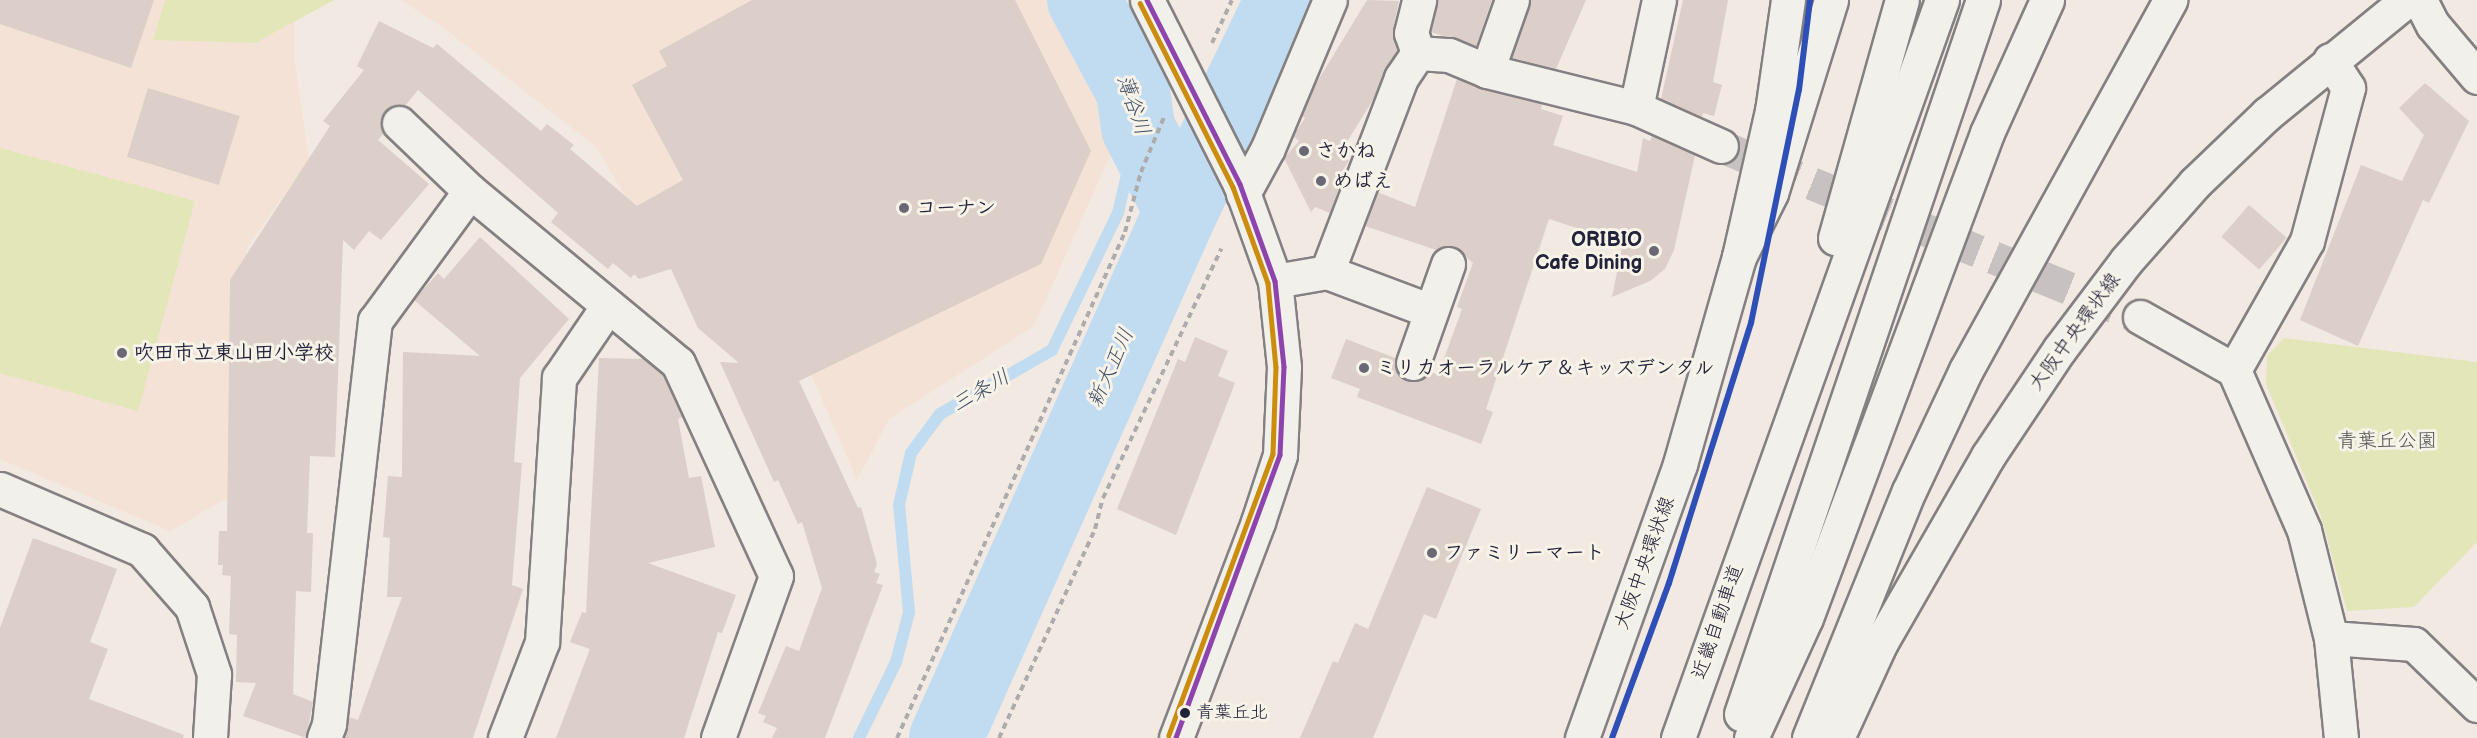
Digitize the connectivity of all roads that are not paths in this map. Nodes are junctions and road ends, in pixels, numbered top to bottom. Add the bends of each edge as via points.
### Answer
1 (1147, 0) edge
2 (1330, 0) edge
3 (1419, 0) edge
4 (1512, 0) edge
5 (1659, 0) edge
6 (1788, 0) edge
7 (1831, 0) edge
8 (1902, 0) edge
9 (1942, 0) edge
10 (1983, 0) edge
11 (2003, 0) edge
12 (2047, 0) edge
13 (2169, 0) edge
14 (2408, 0) edge
15 (2420, 0) edge
16 (1418, 53) junction
17 (2330, 60) junction
18 (1486, 71) junction
19 (2475, 72) edge
20 (1636, 108) junction
21 (399, 123) dead end
22 (1721, 146) tunnel mouth
23 (1242, 189) junction
24 (470, 191) junction
25 (1739, 257) junction
26 (1448, 264) dead end
27 (1327, 272) junction
28 (1275, 281) junction
29 (608, 306) junction
30 (1878, 309) junction
31 (1431, 311) junction
32 (2140, 317) tunnel mouth
33 (1413, 363) dead end
34 (2234, 370) junction
35 (0, 489) edge
36 (1759, 505) junction
37 (2331, 638) junction
38 (2477, 705) edge
39 (210, 738) edge
40 (324, 738) edge
41 (505, 738) edge
42 (718, 738) edge
43 (1176, 738) edge
44 (1582, 738) edge
45 (1678, 738) edge
46 (1733, 738) edge
47 (1750, 738) edge
48 (1809, 738) edge
49 (1837, 738) edge
50 (2340, 738) edge

1 - 23 main road
2 - 23 main road via 1268,148
3 - 16 main road via 1411,33
4 - 18 main road
5 - 20 main road
6 - 25 main road, 大阪中央環状線 via 1772,111
7 - 25 main road via 1771,193
8 - 36 main road
9 - 36 main road
10 - 30 main road
11 - 30 main road
12 - 47 main road via 1987,133 1806,618
13 - 48 main road via 1966,370 1905,501
14 - 17 main road, 大阪中央環状線
15 - 19 main road via 2433,25
16 - 18 main road via 1449,55
16 - 27 main road via 1401,78
17 - 34 main road via 2348,88 2307,241
17 - 49 main road, 大阪中央環状線 via 2195,183 2126,261 2059,350 1932,549 1880,644
18 - 20 main road
20 - 22 main road
21 - 24 main road
23 - 28 main road
24 - 29 main road
24 - 40 main road via 375,321 329,724
25 - 44 main road, 大阪中央環状線 via 1680,464
26 - 31 main road
27 - 28 main road
27 - 31 main road
28 - 43 main road via 1284,367 1280,454
29 - 41 main road via 559,378 542,642
29 - 42 main road via 678,363 776,576
30 - 46 main road
31 - 33 main road
32 - 34 main road
34 - 37 main road via 2304,530
35 - 39 main road via 142,550 192,607 214,674
36 - 45 main road, 近畿自動車道
37 - 38 main road via 2414,644
37 - 50 main road

